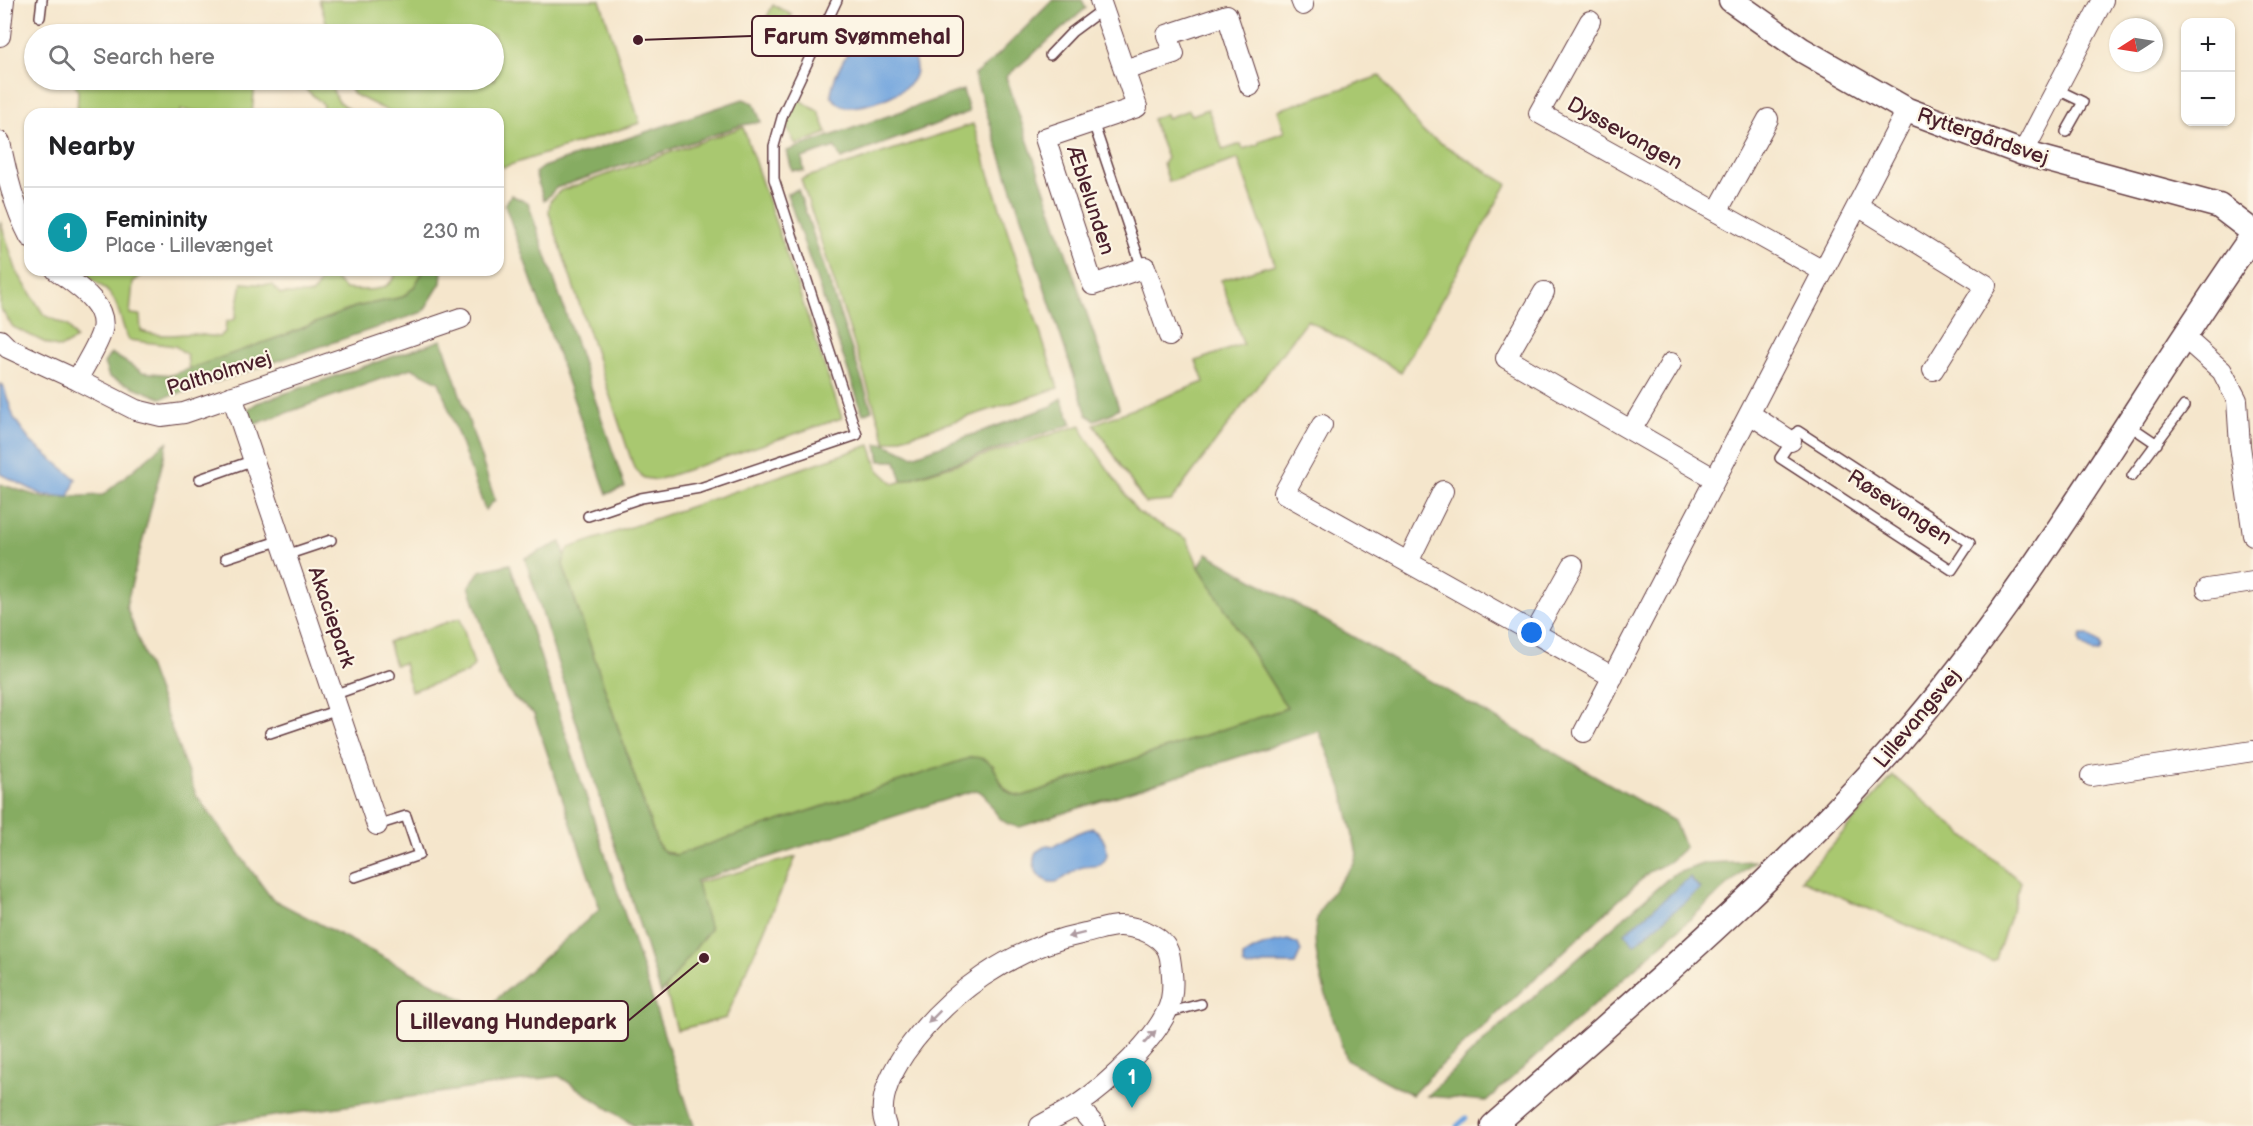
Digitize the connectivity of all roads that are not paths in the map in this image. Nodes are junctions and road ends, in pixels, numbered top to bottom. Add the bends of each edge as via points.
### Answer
1 (4, 0) edge
2 (42, 0) edge
3 (837, 0) edge
4 (1731, 0) edge
5 (2103, 0) edge
6 (1102, 4) edge
7 (40, 17) dead end
8 (1590, 21) dead end
9 (0, 36) edge
10 (1050, 55) dead end
11 (1124, 70) junction
12 (1250, 86) dead end
13 (2056, 88) junction
14 (1907, 110) junction
15 (1768, 119) dead end
16 (1093, 122) junction
17 (2066, 132) dead end
18 (0, 142) edge
19 (2023, 153) junction
20 (1858, 206) junction
21 (1717, 212) junction
22 (24, 218) edge
23 (2253, 233) edge
24 (1142, 268) junction
25 (1823, 271) junction
26 (64, 276) edge
27 (1544, 292) dead end
28 (461, 318) dead end
29 (1168, 336) dead end
30 (2185, 338) junction
31 (0, 339) edge
32 (1671, 363) dead end
33 (1933, 370) dead end
34 (77, 380) junction
35 (232, 396) junction
36 (2184, 406) dead end
37 (1750, 414) junction
38 (2127, 424) junction
39 (1322, 425) dead end
40 (1631, 430) junction
41 (1791, 441) junction
42 (2157, 444) junction
43 (254, 460) junction
44 (2132, 477) dead end
45 (200, 479) dead end
46 (1715, 479) junction
47 (1443, 491) dead end
48 (588, 516) dead end
49 (2253, 535) edge
50 (331, 540) dead end
51 (283, 547) junction
52 (226, 558) dead end
53 (1408, 562) junction
54 (1573, 565) dead end
55 (2253, 582) edge
56 (2207, 589) dead end
57 (1535, 633) junction
58 (390, 675) dead end
59 (1613, 677) junction
60 (336, 702) junction
61 (1584, 732) dead end
62 (270, 733) dead end
63 (2253, 751) edge
64 (2091, 776) dead end
65 (377, 825) joint
66 (355, 877) dead end
67 (1201, 1004) dead end
68 (1165, 1014) junction
69 (1077, 1105) junction
70 (886, 1126) edge
71 (1040, 1126) edge
72 (1095, 1126) edge
73 (1493, 1126) edge

1 - 9 street
2 - 7 lane
3 - 48 lane via 783,114 774,146 774,179 857,435 700,488 641,498
4 - 14 street, Ryttergårdsvej via 1802,50
5 - 13 street
6 - 10 lane
6 - 11 street, Æblelunden
8 - 21 street, Dyssevangen via 1539,113
11 - 12 street via 1174,54 1167,35 1227,15
11 - 16 street, Æblelunden via 1137,107
13 - 17 lane via 2083,102
13 - 19 street
14 - 19 street, Ryttergårdsvej
14 - 20 street
15 - 21 street
16 - 24 lane
16 - 24 street, Æblelunden via 1045,138 1093,285
18 - 22 street via 9,186
19 - 23 street, Ryttergårdsvej via 2219,206
20 - 25 street
20 - 33 street via 1986,285
21 - 25 street, Dyssevangen
23 - 30 street, Lillevangsvej
24 - 29 street, Æblelunden via 1145,267
25 - 37 street
26 - 34 street via 90,297 102,318 102,330
27 - 40 street via 1506,358
28 - 35 street, Paltholmvej
30 - 38 street, Lillevangsvej
30 - 49 street via 2222,371 2237,400
31 - 34 street, Paltholmvej via 8,348
32 - 40 street
34 - 35 street, Paltholmvej via 136,410 160,416 184,413
35 - 43 street, Akaciepark
36 - 42 lane
37 - 41 street
37 - 46 street
38 - 42 lane
38 - 73 street, Lillevangsvej via 2013,596 1898,744 1779,869
39 - 53 street via 1284,493
40 - 46 street
41 - 41 lane, Røsevangen via 1798,431 1970,543 1952,570 1780,458
42 - 44 lane
43 - 45 lane
43 - 51 street, Akaciepark
46 - 59 street
47 - 53 street
50 - 51 lane, Akaciepark
51 - 52 lane, Akaciepark
51 - 60 street, Akaciepark
53 - 57 street
54 - 57 street
55 - 56 street
57 - 59 street
58 - 60 lane, Akaciepark
59 - 61 street
60 - 62 lane, Akaciepark
60 - 65 street, Akaciepark
63 - 64 street
65 - 66 lane, Akaciepark via 406,816 419,855
67 - 68 lane
69 -> 68 street via 1121,1069 1158,1029
68 -> 70 street via 1173,977 1169,950 1160,939 1120,926 1033,947 978,979 922,1028 893,1071 883,1101
69 - 71 street
69 - 72 street

